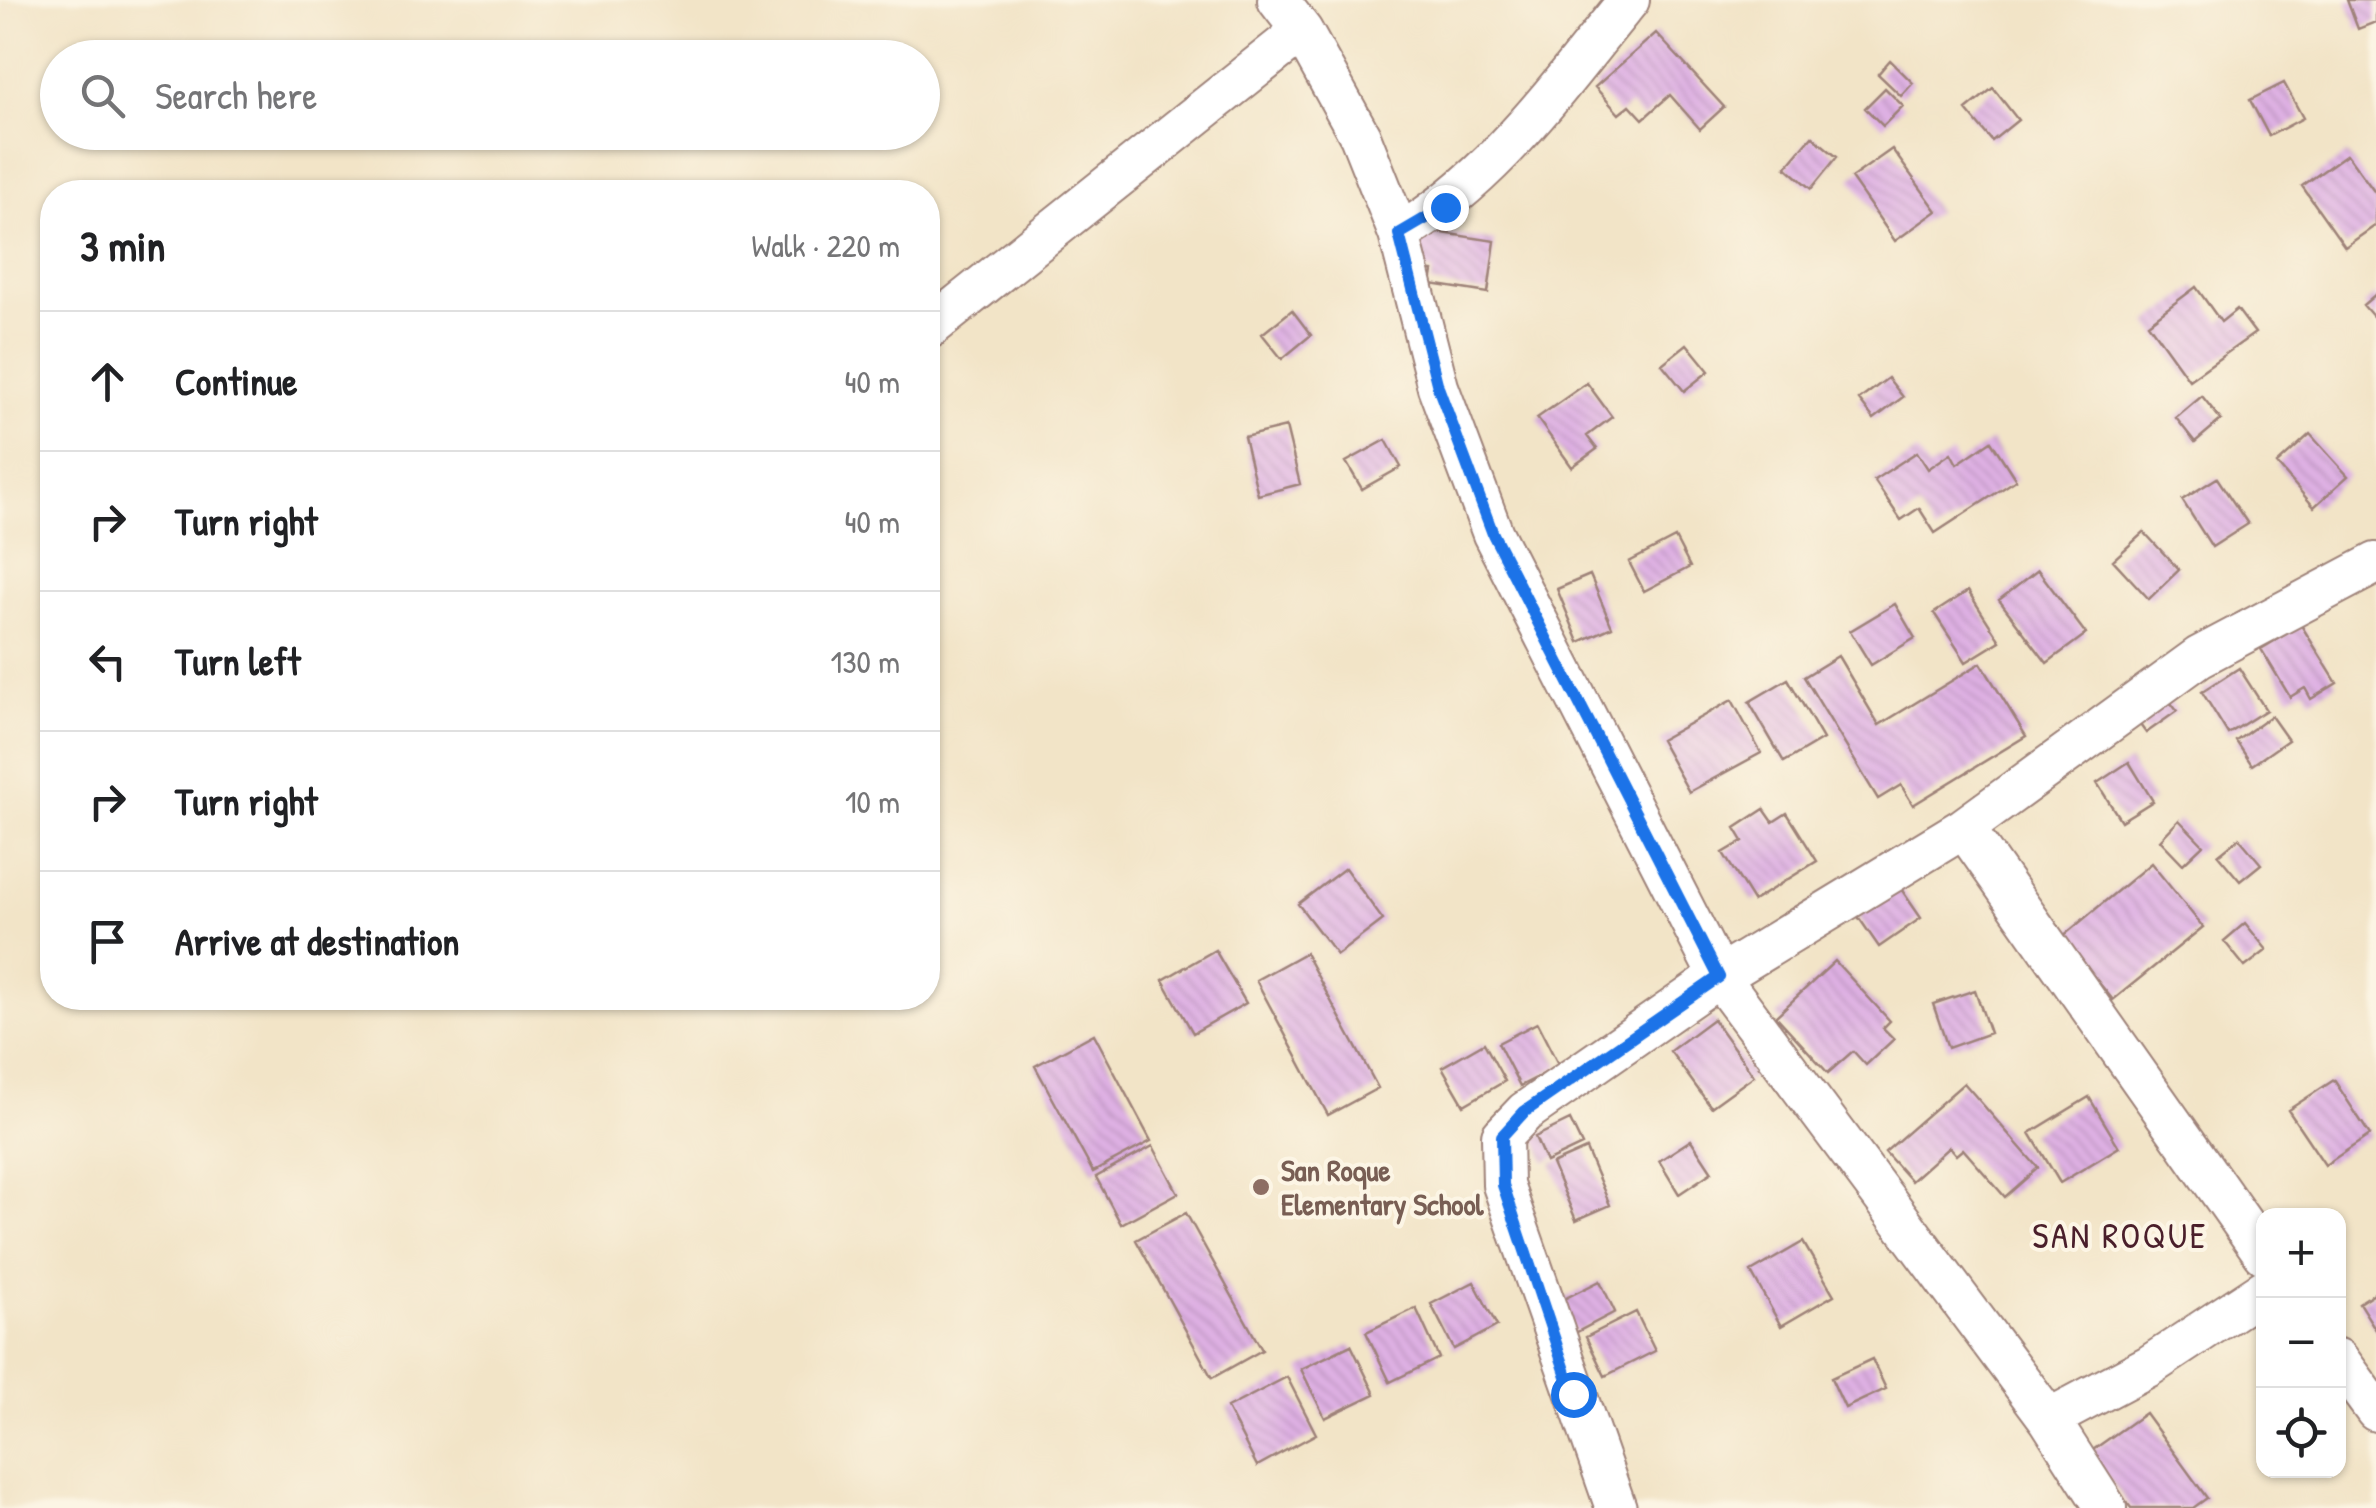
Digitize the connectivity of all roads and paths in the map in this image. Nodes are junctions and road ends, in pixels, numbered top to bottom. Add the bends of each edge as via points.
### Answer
1 (1628, 0) edge
2 (1290, 16) edge
3 (1399, 234) junction
4 (940, 319) edge
5 (2376, 563) edge
6 (1964, 828) junction
7 (1719, 977) junction
8 (2256, 1243) edge
9 (2256, 1295) edge
10 (2346, 1370) edge
11 (2376, 1411) edge
12 (2049, 1420) junction
13 (1616, 1508) edge
14 (2106, 1508) edge

1 - 3 street via 1489,168 1445,207
2 - 3 street via 1360,136
2 - 4 street
3 - 7 street via 1438,387 1493,534
5 - 6 street via 2199,657
6 - 7 street
6 - 8 street
7 - 12 street
7 - 13 street via 1524,1112 1502,1136 1503,1185
9 - 12 street via 2149,1366
10 - 11 street
12 - 14 street

